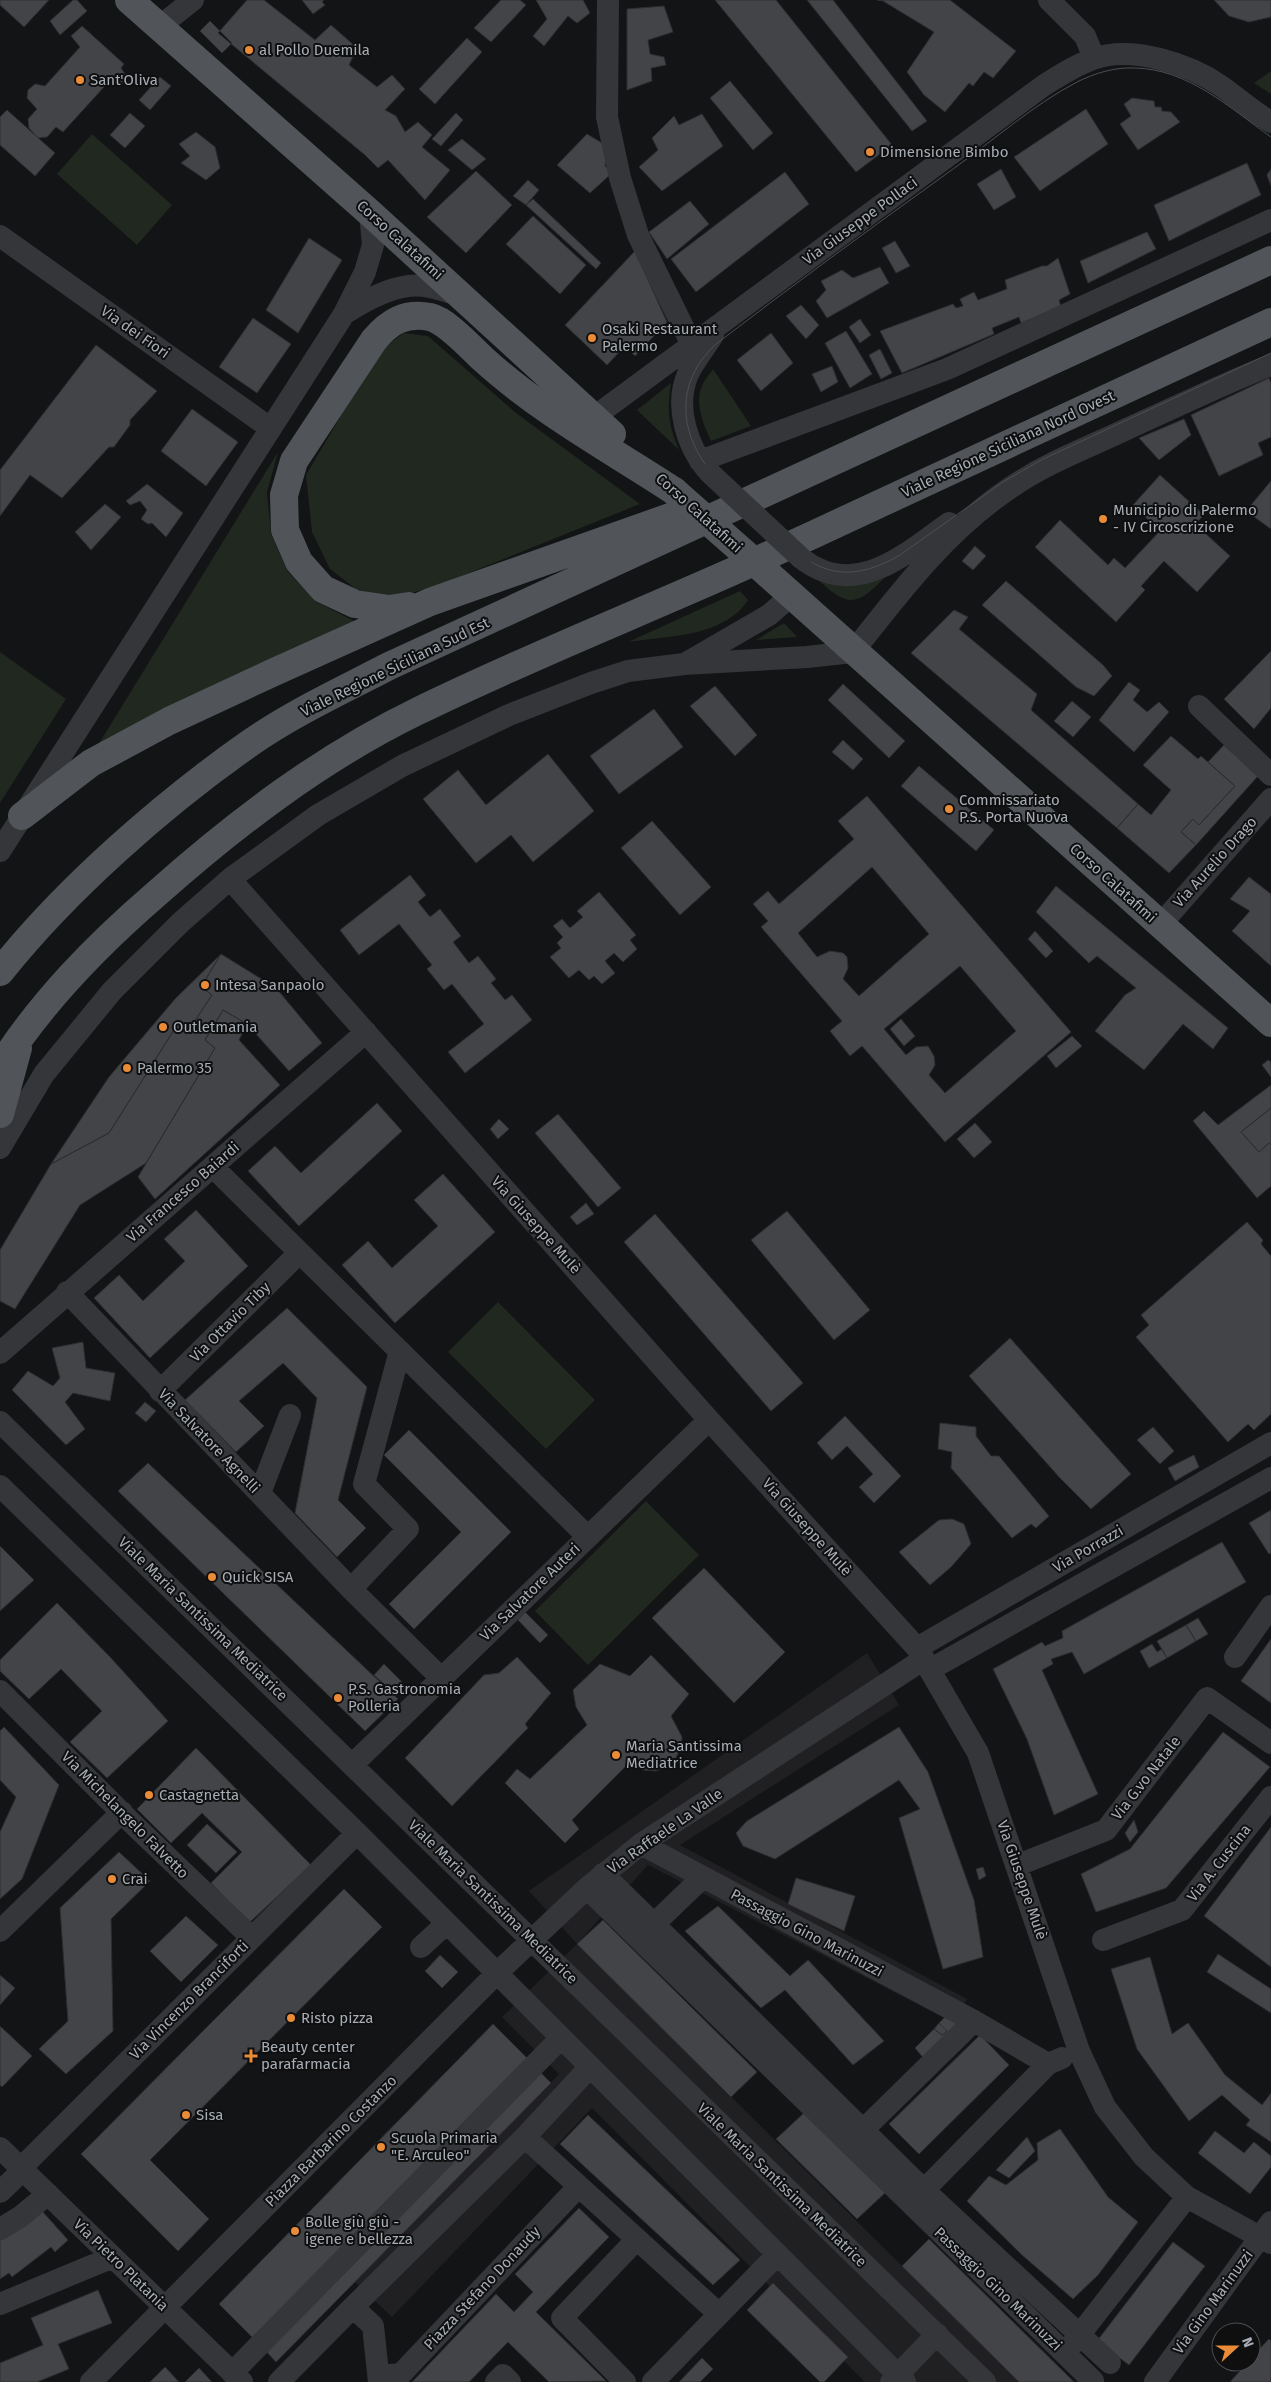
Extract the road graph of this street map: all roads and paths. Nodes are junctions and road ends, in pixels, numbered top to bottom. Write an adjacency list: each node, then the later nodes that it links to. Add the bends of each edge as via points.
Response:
1 (129, 0): 5 (main road, Corso Calatafimi)
2 (193, 0): 5 (street)
3 (608, 0): 16 (street, via 607,117 620,178 638,235)
4 (1049, 0): 6 (street, via 1085,36)
5 (159, 27): 8 (main road, Corso Calatafimi)
6 (1094, 58): 7 (street, Via Giuseppe Pollaci, via 1134,54 1160,59 1219,85); 15 (street, Via Giuseppe Pollaci, via 1043,86)
7 (1271, 122)
8 (370, 213): 12 (main road, Corso Calatafimi); 13 (street, via 373,245 365,272)
9 (1271, 220): 21 (street, via 947,369)
10 (0, 236): 19 (street, Via dei Fiori)
11 (1271, 260): 20 (main road)
12 (460, 295): 13 (street, via 421,285 394,290 365,301); 18 (main road, Corso Calatafimi)
13 (344, 314): 19 (street)
14 (1271, 322): 24 (main road, Viale Regione Siciliana Nord Ovest)
15 (719, 326): 16 (street, Via Giuseppe Pollaci); 21 (street, via 688,375 684,389 684,422)
16 (692, 344): 18 (street, Via Giuseppe Pollaci)
17 (1271, 365): 22 (street, via 1061,459)
18 (594, 417): 23 (main road, Corso Calatafimi)
19 (270, 428): 32 (street)
20 (823, 465): 26 (main road); 36 (main road, Viale Regione Siciliana Sud Est, via 389,666 251,742 112,854 55,910)
21 (705, 468): 22 (street, bridge, via 801,558 818,568 843,575 868,573 884,567)
22 (1009, 488): 27 (street, via 933,554)
23 (674, 491): 24 (main road, Corso Calatafimi, bridge); 26 (main road, via 511,384 450,329 431,317 408,316 387,324 294,461 284,495 285,530 299,562 317,582 355,604 389,609)
24 (756, 570): 25 (main road, Corso Calatafimi); 38 (main road, via 416,712 340,754 281,792 202,853 129,918 58,988)
25 (791, 596): 27 (main road, Corso Calatafimi); 28 (street, via 769,615)
26 (430, 602): 32 (main road, via 169,721 91,764)
27 (853, 652): 28 (street, via 807,658); 35 (main road, Corso Calatafimi)
28 (684, 664): 34 (street, via 628,671 591,683 510,715 402,766 318,815)
29 (1199, 706): 30 (street)
30 (1271, 775)
31 (1271, 799): 35 (street, Via Aurelio Drago)
32 (22, 816): 33 (street)
33 (0, 852)
34 (230, 879): 39 (street, Via Giuseppe Mulè); 42 (street, via 180,923 112,991 44,1074)
35 (1160, 924): 37 (main road, Corso Calatafimi)
36 (0, 972)
37 (1271, 1023)
38 (23, 1030): 40 (main road); 41 (main road)
39 (366, 1032): 43 (street, Via Francesco Baiardi); 50 (street, Via Giuseppe Mulè)
40 (0, 1067)
41 (0, 1114)
42 (0, 1148)
43 (213, 1167): 44 (street); 45 (street, Via Francesco Baiardi)
44 (299, 1253): 46 (street); 48 (street, Via Ottavio Tiby)
45 (67, 1292): 47 (street, Via Francesco Baiardi); 48 (street, Via Salvatore Agnelli)
46 (400, 1350): 57 (street); 58 (street, via 364,1484 408,1529)
47 (0, 1353)
48 (160, 1391): 56 (street, Via Salvatore Agnelli)
49 (290, 1415): 56 (street)
50 (709, 1420): 57 (street, Via Salvatore Auteri); 61 (street, Via Giuseppe Mulè)
51 (0, 1422): 65 (street, Viale Maria Santissima Mediatrice)
52 (1265, 1446): 53 (street, Via Porrazzi); 61 (street, Via Porrazzi)
53 (1271, 1471)
54 (1271, 1478): 61 (street, Via Porrazzi)
55 (0, 1486): 68 (street)
56 (260, 1493): 58 (street, Via Salvatore Agnelli)
57 (588, 1536): 62 (street, Via Salvatore Auteri)
58 (351, 1588): 62 (street, Via Salvatore Agnelli)
59 (1271, 1606): 60 (street)
60 (1235, 1657)
61 (924, 1659): 69 (street, Via Raffaele La Valle); 70 (street, Via Giuseppe Mulè, via 978,1752)
62 (441, 1678): 65 (street, Via Salvatore Auteri)
63 (0, 1691): 67 (street, Via Michelangelo Falvetto)
64 (1271, 1743): 70 (street, Via G.vo Natale, via 1207,1698 1106,1830)
65 (352, 1765): 77 (street, Viale Maria Santissima Mediatrice)
66 (1271, 1797): 78 (street, Via A. Cuscina, via 1182,1910)
67 (122, 1812): 75 (street); 76 (street, Via Michelangelo Falvetto)
68 (357, 1833): 73 (street); 76 (street, Via Vincenzo Branciforti)
69 (641, 1844): 71 (street, Passaggio Gino Marinuzzi); 72 (street, Via Raffaele La Valle)
70 (1018, 1865): 83 (street, Via Giuseppe Mulè)
71 (703, 1877): 74 (street); 81 (street, Passaggio Gino Marinuzzi)
72 (595, 1881): 74 (street, Passaggio Gino Marinuzzi); 77 (street, Via Raffaele La Valle); 86 (street, Passaggio Gino Marinuzzi)
73 (446, 1924): 79 (street); 80 (street)
74 (654, 1924): 86 (street, Passaggio Gino Marinuzzi)
75 (0, 1931)
76 (252, 1938): 90 (street, Via Vincenzo Branciforti)
77 (533, 1940): 80 (street, Via Raffaele La Valle); 106 (street, Viale Maria Santissima Mediatrice)
78 (1103, 1940)
79 (421, 1947)
80 (496, 1974): 82 (street); 103 (street, Piazza Barbarino Costanzo)
81 (974, 2021): 84 (street, Passaggio Gino Marinuzzi); 87 (street)
82 (560, 2038): 85 (street); 110 (street)
83 (1078, 2051): 84 (street); 95 (street, Via Giuseppe Mulè, via 1105,2107 1144,2157)
84 (1048, 2064): 91 (street)
85 (590, 2067): 88 (street); 100 (street)
86 (789, 2071): 87 (street, Passaggio Gino Marinuzzi); 91 (street, Passaggio Gino Marinuzzi)
87 (863, 2130): 91 (street, Passaggio Gino Marinuzzi)
88 (524, 2136): 92 (street); 104 (street)
89 (0, 2148): 90 (street, Via Pietro Platania)
90 (22, 2169): 93 (street, Via Vincenzo Branciforti); 94 (street, Via Pietro Platania)
91 (910, 2185): 96 (street, Passaggio Gino Marinuzzi)
92 (579, 2186): 99 (street); 111 (street, Piazza Stefano Donaudy, via 402,2374)
93 (0, 2192)
94 (48, 2194): 97 (street, via 20,2218); 101 (street, Via Pietro Platania)
95 (1187, 2197): 98 (street, Via Giuseppe Mulè); 107 (street, Passaggio Gino Marinuzzi)
96 (938, 2216): 107 (street, Passaggio Gino Marinuzzi); 108 (street, Passaggio Gino Marinuzzi)
97 (0, 2229)
98 (1267, 2234): 121 (street, Via Gino Marinuzzi)
99 (637, 2239): 105 (street); 118 (street, via 562,2318)
100 (777, 2255): 105 (street); 112 (street)
101 (113, 2258): 102 (street); 103 (street, Via Pietro Platania)
102 (0, 2304)
103 (165, 2307): 110 (street, Via Pietro Platania); 114 (street, Piazza Barbarino Costanzo)
104 (353, 2307): 111 (street, Piazza Stefano Donaudy, via 372,2326); 115 (street)
105 (719, 2314): 119 (street)
106 (937, 2334): 112 (street); 120 (street, Viale Maria Santissima Mediatrice)
107 (1080, 2335): 108 (street, Passaggio Gino Marinuzzi); 109 (street, Passaggio Gino Marinuzzi)
108 (1065, 2354): 113 (street, Passaggio Gino Marinuzzi)
109 (1110, 2363)
110 (237, 2377)
111 (379, 2379)
112 (898, 2380)
113 (1093, 2381)
114 (92, 2382)
115 (278, 2382)
116 (496, 2382): 117 (street, via 503,2376)
117 (510, 2382)
118 (626, 2382)
119 (653, 2382)
120 (985, 2382)
121 (1156, 2382)

